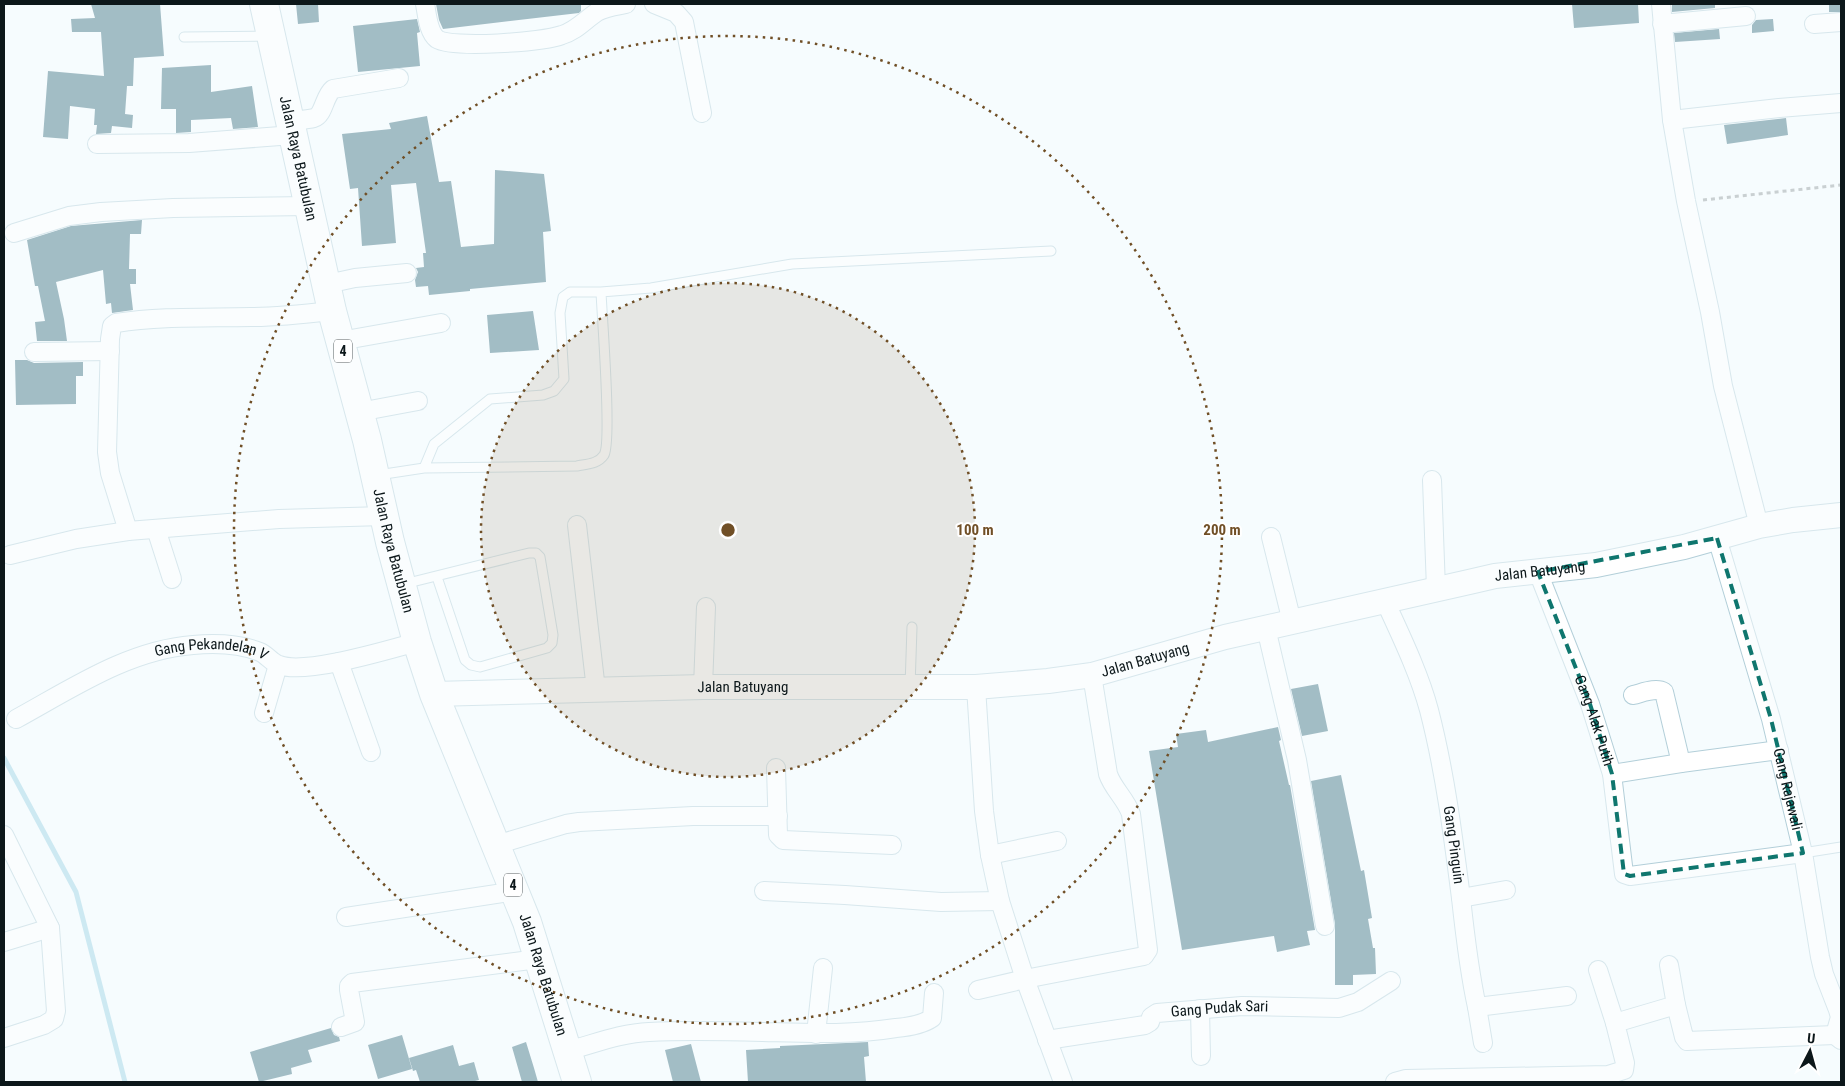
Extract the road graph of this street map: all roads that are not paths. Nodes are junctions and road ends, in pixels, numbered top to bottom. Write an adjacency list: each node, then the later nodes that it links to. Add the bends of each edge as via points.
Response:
1 (264, 4): 10 (highway, Jalan Raya Batubulan / 4)
2 (425, 4): 3 (street, via 430,30 439,41 485,44 561,36 607,7)
3 (626, 4)
4 (654, 4): 14 (street, via 676,13 684,22)
5 (1661, 4): 8 (street)
6 (1746, 16): 8 (street)
7 (1841, 22): 9 (street)
8 (1662, 24): 15 (street)
9 (1814, 24)
10 (272, 36): 11 (lane); 16 (highway, Jalan Raya Batubulan / 4)
11 (184, 37)
12 (399, 78): 16 (street, via 333,89 316,118)
13 (1841, 103): 15 (street)
14 (702, 113)
15 (1672, 120): 37 (street, via 1723,386)
16 (291, 128): 17 (street, via 189,143); 18 (highway, Jalan Raya Batubulan / 4)
17 (97, 144)
18 (309, 206): 19 (street, via 102,212 68,216); 22 (highway, Jalan Raya Batubulan / 4)
19 (14, 233)
20 (1051, 250): 23 (lane, via 792,264 652,288)
21 (407, 273): 22 (street)
22 (327, 284): 24 (highway, Jalan Raya Batubulan / 4)
23 (601, 292): 31 (lane, via 570,292 563,297 560,313 564,379 554,391 544,395 490,399 434,444); 31 (lane, via 607,413 605,453 597,462 577,466)
24 (332, 311): 26 (highway, Jalan Raya Batubulan / 4); 28 (street, via 298,315 159,318 116,323 111,329)
25 (441, 322): 26 (street)
26 (340, 341): 30 (highway, Jalan Raya Batubulan / 4)
27 (34, 352): 28 (street)
28 (110, 352): 39 (street, via 107,452)
29 (418, 401): 30 (street)
30 (359, 412): 32 (highway, Jalan Raya Batubulan / 4)
31 (424, 468): 32 (lane)
32 (375, 475): 34 (highway, Jalan Raya Batubulan / 4)
33 (1432, 480): 47 (street)
34 (384, 516): 38 (street, via 279,519); 46 (highway, Jalan Raya Batubulan / 4)
35 (1840, 518): 37 (street, Jalan Batuyang, via 1793,520)
36 (576, 525): 60 (street)
37 (1759, 526): 41 (street, Jalan Batuyang)
38 (156, 529): 39 (street); 45 (street)
39 (128, 531): 42 (street)
40 (1271, 537): 50 (street)
41 (1717, 538): 43 (street, Jalan Batuyang, via 1628,559); 65 (street, Gang Rajawali)
42 (10, 556)
43 (1538, 572): 47 (street, Jalan Batuyang, via 1495,576); 69 (street, Gang Alak Putih, via 1590,704)
44 (437, 577): 44 (lane, via 536,553 540,557 552,643 547,648 480,667 471,665 465,660); 46 (lane)
45 (172, 579)
46 (402, 585): 53 (highway, Jalan Raya Batubulan / 4)
47 (1436, 589): 48 (street, Jalan Batuyang)
48 (1385, 601): 50 (street, Jalan Batuyang); 81 (street, Gang Pinguin, via 1428,708 1440,757)
49 (706, 608): 57 (street)
50 (1292, 622): 52 (street, Jalan Batuyang)
51 (912, 627): 59 (lane)
52 (1266, 628): 56 (street, Jalan Batuyang); 84 (street, via 1297,760)
53 (417, 642): 54 (street, Gang Pekandelan V); 61 (highway, Jalan Raya Batubulan / 4)
54 (339, 662): 55 (street, Gang Pekandelan V, via 300,667); 66 (street)
55 (278, 665): 63 (street); 64 (street, Gang Pekandelan V, via 262,653 247,648 222,644 171,647 144,654 90,678)
56 (1092, 675): 58 (street, Jalan Batuyang); 91 (street, via 1108,774 1131,814 1148,950 1144,956)
57 (703, 687): 59 (street, Jalan Batuyang); 60 (street, Jalan Batuyang)
58 (976, 687): 59 (street, Jalan Batuyang); 77 (street)
59 (910, 688)
60 (596, 690): 61 (street, Jalan Batuyang)
61 (434, 694): 74 (highway, Jalan Raya Batubulan / 4)
62 (1633, 695): 67 (street, via 1656,690 1664,692)
63 (264, 713)
64 (16, 719)
65 (1779, 750): 67 (street); 76 (street, Gang Rajawali)
66 (372, 752)
67 (1681, 763): 69 (street)
68 (776, 768): 70 (street)
69 (1612, 774): 76 (street, Gang Alak Putih, via 1623,869 1627,875)
70 (778, 816): 73 (street, via 778,835 783,840); 74 (street, via 694,816 579,822)
71 (4, 836): 85 (street)
72 (1057, 841): 77 (street)
73 (892, 844)
74 (496, 845): 79 (highway, Jalan Raya Batubulan / 4)
75 (1841, 847): 76 (lane)
76 (1804, 853): 103 (street, Gang Rajawali, via 1820,957 1840,1017)
77 (990, 855): 82 (street)
78 (1506, 890): 81 (street)
79 (515, 891): 83 (street); 87 (highway, Jalan Raya Batubulan / 4)
80 (764, 891): 82 (street, via 941,902)
81 (1461, 898): 97 (street, Gang Pinguin)
82 (1000, 901): 91 (street)
83 (346, 917)
84 (1325, 926)
85 (50, 928): 86 (street); 102 (street, via 54,1019)
86 (4, 942)
87 (538, 959): 100 (street, via 352,984 349,990 355,1022); 106 (highway, Jalan Raya Batubulan / 4)
88 (1669, 965): 96 (street)
89 (823, 968): 101 (street)
90 (1598, 970): 99 (street)
91 (1025, 979): 93 (street); 104 (street)
92 (1391, 981): 98 (street, Gang Pudak Sari, via 1358,1002 1339,1008 1242,1006)
93 (978, 990)
94 (934, 993): 101 (street, via 932,1018 926,1023 866,1033)
95 (1567, 996): 97 (street)
96 (1676, 1005): 99 (street); 103 (street, via 1687,1041)
97 (1476, 1008): 105 (street, Gang Pinguin)
98 (1200, 1009): 104 (street, Gang Pudak Sari, via 1157,1013 1145,1025); 107 (street)
99 (1615, 1023): 110 (street, via 1625,1067 1616,1073 1406,1079)
100 (342, 1027)
101 (816, 1034): 106 (street, via 648,1032)
102 (4, 1038)
103 (1838, 1038)
104 (1047, 1040): 109 (street)
105 (1483, 1043)
106 (567, 1051): 108 (highway, Jalan Raya Batubulan / 4)
107 (1201, 1056)
108 (577, 1082)
109 (1063, 1082)
110 (1395, 1082)

